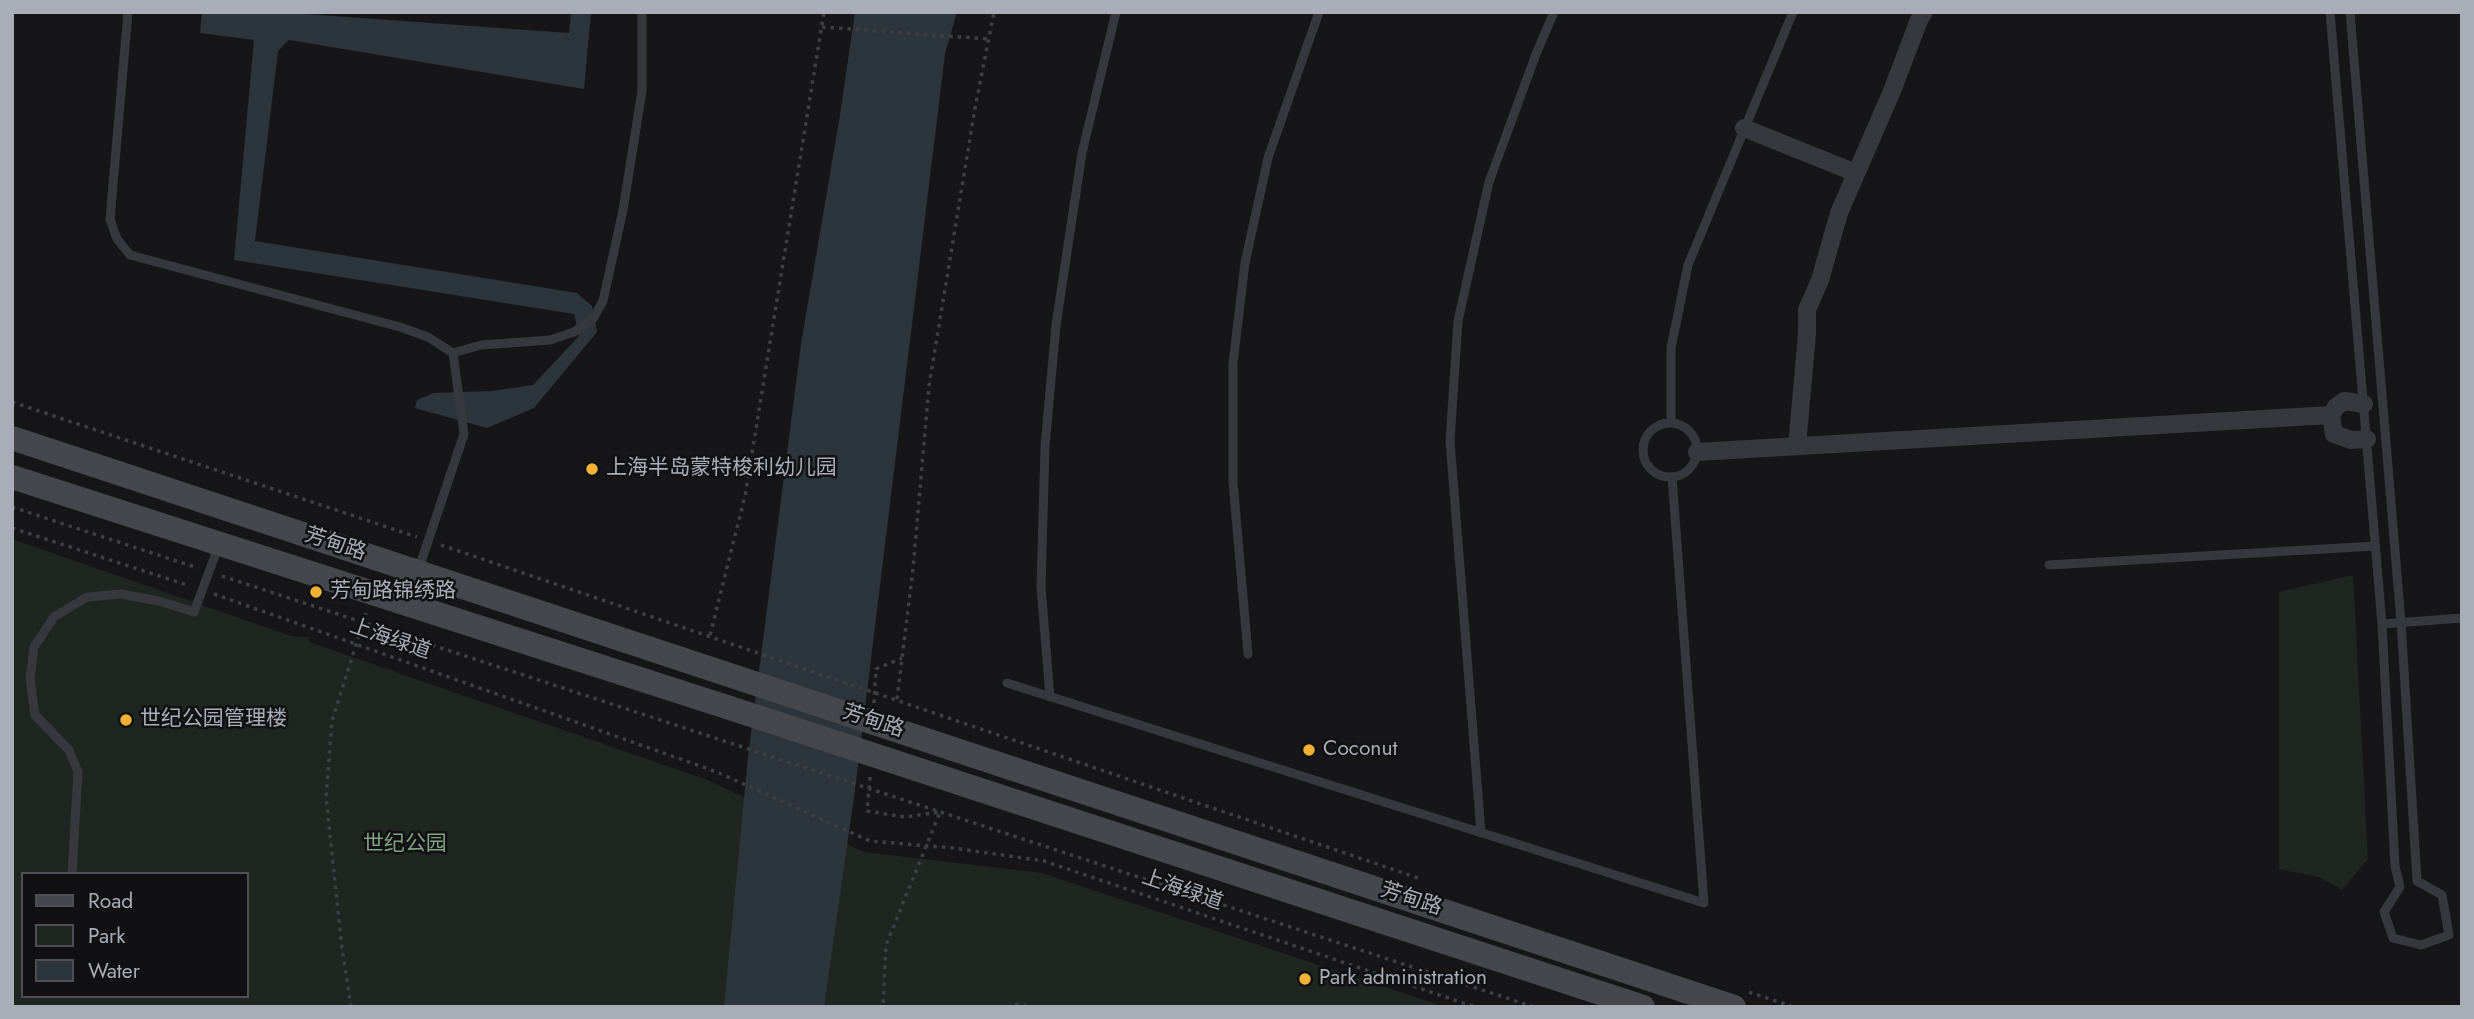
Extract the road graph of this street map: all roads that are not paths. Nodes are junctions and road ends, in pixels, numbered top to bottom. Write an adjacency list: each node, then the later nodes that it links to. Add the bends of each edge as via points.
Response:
1 (128, 12): 12 (lane, via 110,219 117,239 130,255 400,327)
2 (642, 12): 12 (lane, via 642,92 603,301 593,319 574,332 550,340 481,345)
3 (1116, 12): 31 (lane, via 1082,153 1056,325 1045,446 1041,587)
4 (1319, 12): 29 (lane, via 1268,158 1245,263 1233,363 1233,482)
5 (1555, 12): 32 (lane, via 1489,182 1458,321 1450,441)
6 (1793, 12): 10 (lane)
7 (1924, 12): 11 (street)
8 (2330, 12): 13 (lane)
9 (2350, 12): 27 (lane)
10 (1744, 128): 11 (street); 15 (lane, via 1688,265 1671,348)
11 (1856, 173): 18 (street, via 1807,310)
12 (453, 353): 25 (lane, via 464,434)
13 (2364, 404): 14 (street, via 2344,401); 17 (lane)
14 (2331, 415): 17 (street, via 2334,434); 18 (street)
15 (1671, 424): 19 (lane, via 1690,432); 21 (lane, via 1652,430 1643,449 1650,469)
16 (12, 438): 25 (main road, 芳甸路)
17 (2367, 439): 23 (lane)
18 (1797, 446): 19 (street)
19 (1697, 452): 21 (lane, via 1688,471)
20 (12, 477): 22 (main road, 芳甸路)
21 (1672, 477): 32 (lane, via 1704,903)
22 (219, 543): 33 (lane, via 194,612 121,594 87,597 54,617 34,647 30,678 35,715 69,750 78,772); 35 (main road, 芳甸路)
23 (2375, 546): 24 (lane); 28 (lane)
24 (2049, 565)
25 (418, 572): 34 (main road, 芳甸路)
26 (2462, 618): 27 (lane)
27 (2402, 622): 28 (lane); 28 (lane, via 2417,881 2442,895 2449,935 2421,945 2393,937 2384,912 2400,887 2395,866)
28 (2382, 624)
29 (1248, 654)
30 (1007, 683): 31 (lane)
31 (1051, 697): 32 (lane)
32 (1481, 833)
33 (72, 872)
34 (1737, 998)
35 (1643, 1007)

